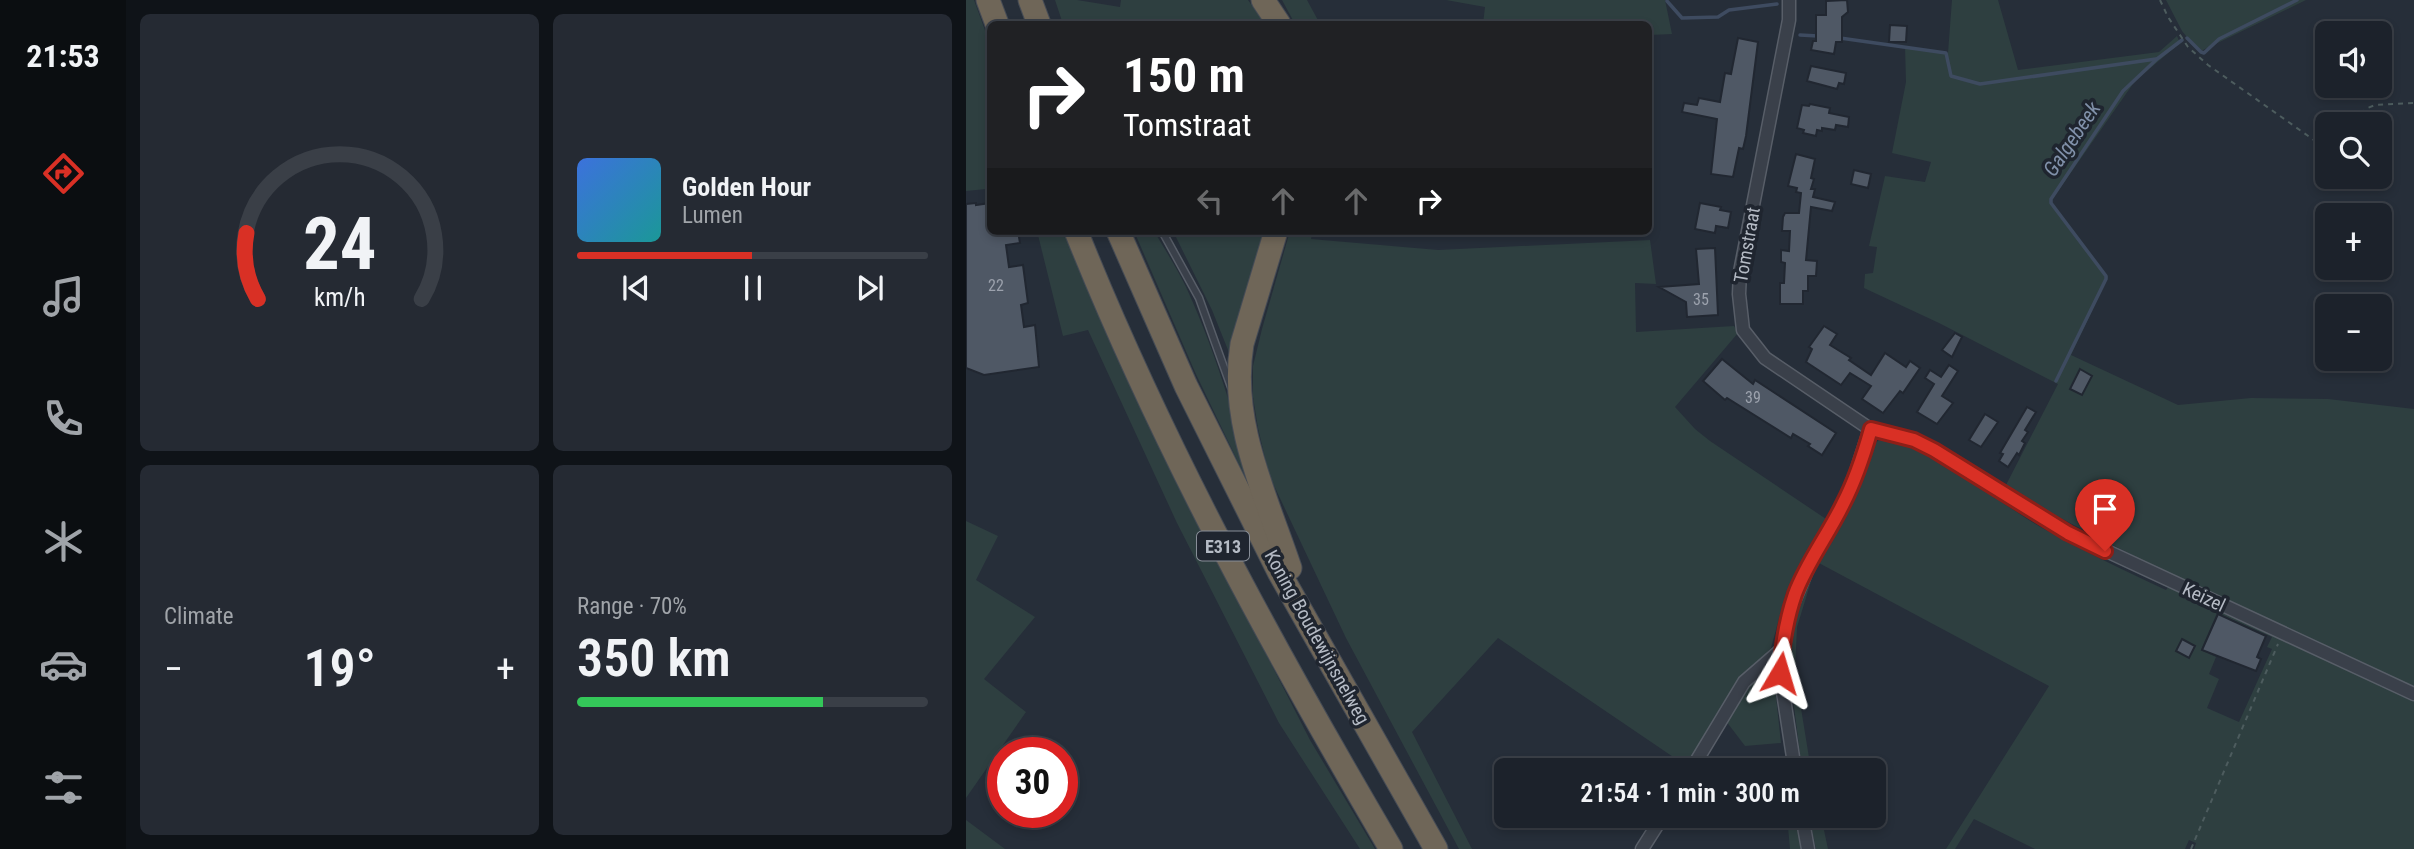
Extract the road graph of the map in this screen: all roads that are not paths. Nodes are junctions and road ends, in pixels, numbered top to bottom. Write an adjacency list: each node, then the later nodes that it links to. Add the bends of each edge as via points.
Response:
1 (988, 0): 5 (highway)
2 (1030, 0): 6 (highway)
3 (1263, 0): 7 (highway)
4 (1789, 0): 13 (street, Tomstraat, via 1789,20 1740,272 1740,315 1744,330 1765,358)
5 (996, 21)
6 (1038, 21)
7 (1277, 21)
8 (1078, 235): 22 (highway, Koning Boudewijnsnelweg / E313, via 1159,420 1250,601)
9 (1120, 235): 15 (highway, Koning Boudewijnsnelweg / E313, via 1186,386)
10 (1164, 235): 12 (lane, via 1199,298)
11 (1275, 235): 12 (highway, via 1242,344)
12 (1243, 421): 15 (highway, via 1257,478)
13 (1871, 429): 14 (street, Tomstraat, via 1914,440); 16 (street, via 1843,504 1796,593)
14 (1999, 490): 17 (street, Keizel, via 2068,533)
15 (1312, 634): 23 (highway, Koning Boudewijnsnelweg / E313)
16 (1782, 649): 18 (street, via 1744,682); 19 (street, via 1780,673)
17 (2414, 694)
18 (1698, 758)
19 (1793, 758)
20 (1655, 828): 24 (street)
21 (1804, 828): 25 (street)
22 (1391, 849)
23 (1436, 849)
24 (1642, 849)
25 (1808, 849)

